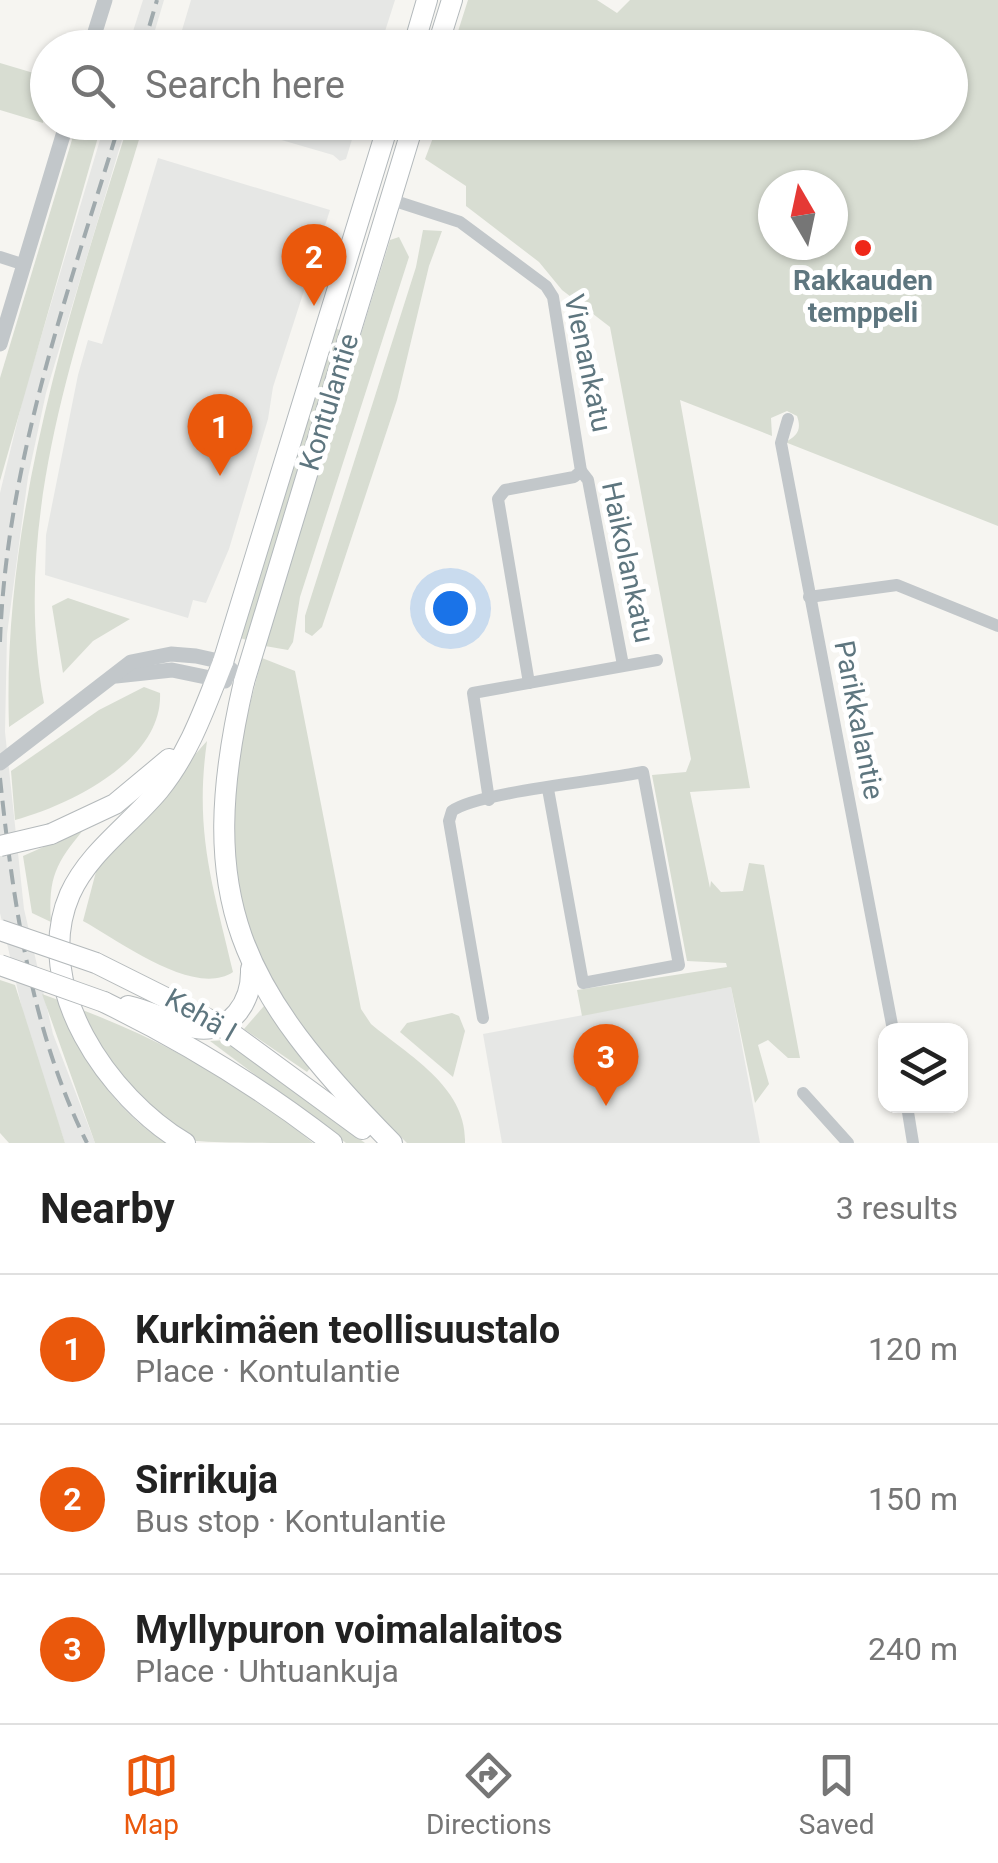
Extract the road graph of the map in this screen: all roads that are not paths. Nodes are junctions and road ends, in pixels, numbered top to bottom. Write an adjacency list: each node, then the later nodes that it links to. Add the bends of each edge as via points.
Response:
1 (105, 0): 4 (street)
2 (427, 0): 5 (main road)
3 (452, 0): 6 (main road)
4 (96, 30)
5 (418, 30)
6 (443, 30)
7 (62, 140): 12 (street)
8 (383, 140): 20 (main road, Kontulantie)
9 (409, 140): 10 (main road, Kontulantie)
10 (392, 200): 15 (street, Vienankatu, via 460,222 546,286 556,310); 21 (main road, Kontulantie)
11 (0, 257): 12 (street)
12 (24, 264): 13 (street)
13 (0, 344)
14 (788, 420): 16 (street, Parikkalantie, via 780,443)
15 (581, 471): 19 (street, Haikolankatu); 22 (street, Vienankatu, via 505,490 498,499)
16 (809, 597): 17 (street, via 898,585); 33 (street, Parikkalantie)
17 (997, 630)
18 (657, 660): 19 (street)
19 (623, 665): 22 (street)
20 (219, 671): 21 (street); 23 (main road, Kontulantie); 24 (street, via 196,656 131,662)
21 (244, 682): 29 (main road, Kontulantie, via 222,825 232,905)
22 (529, 682): 26 (street, via 473,694)
23 (197, 727): 27 (main road, bridge, via 138,789 97,816); 37 (main road, via 158,790 86,867 70,894 61,934 70,1001 98,1059 136,1105)
24 (0, 763)
25 (548, 790): 25 (street, via 583,983 680,965 643,772); 26 (street)
26 (489, 800): 32 (street, via 456,807 450,816)
27 (0, 846)
28 (0, 930): 34 (main road, Kehä I, bridge, via 96,962)
29 (251, 962): 34 (main road, via 250,998); 40 (main road, Kontulantie, via 273,1005 319,1066)
30 (0, 965): 31 (main road, Kehä I, bridge)
31 (104, 1002): 34 (main road, via 196,1028); 38 (main road, Kehä I, via 270,1095)
32 (483, 1018)
33 (891, 1023)
34 (220, 1025): 39 (main road, Kehä I)
35 (803, 1093): 41 (street)
36 (907, 1113): 42 (street)
37 (186, 1143)
38 (332, 1143)
39 (378, 1143)
40 (392, 1143)
41 (848, 1143)
42 (913, 1143)

